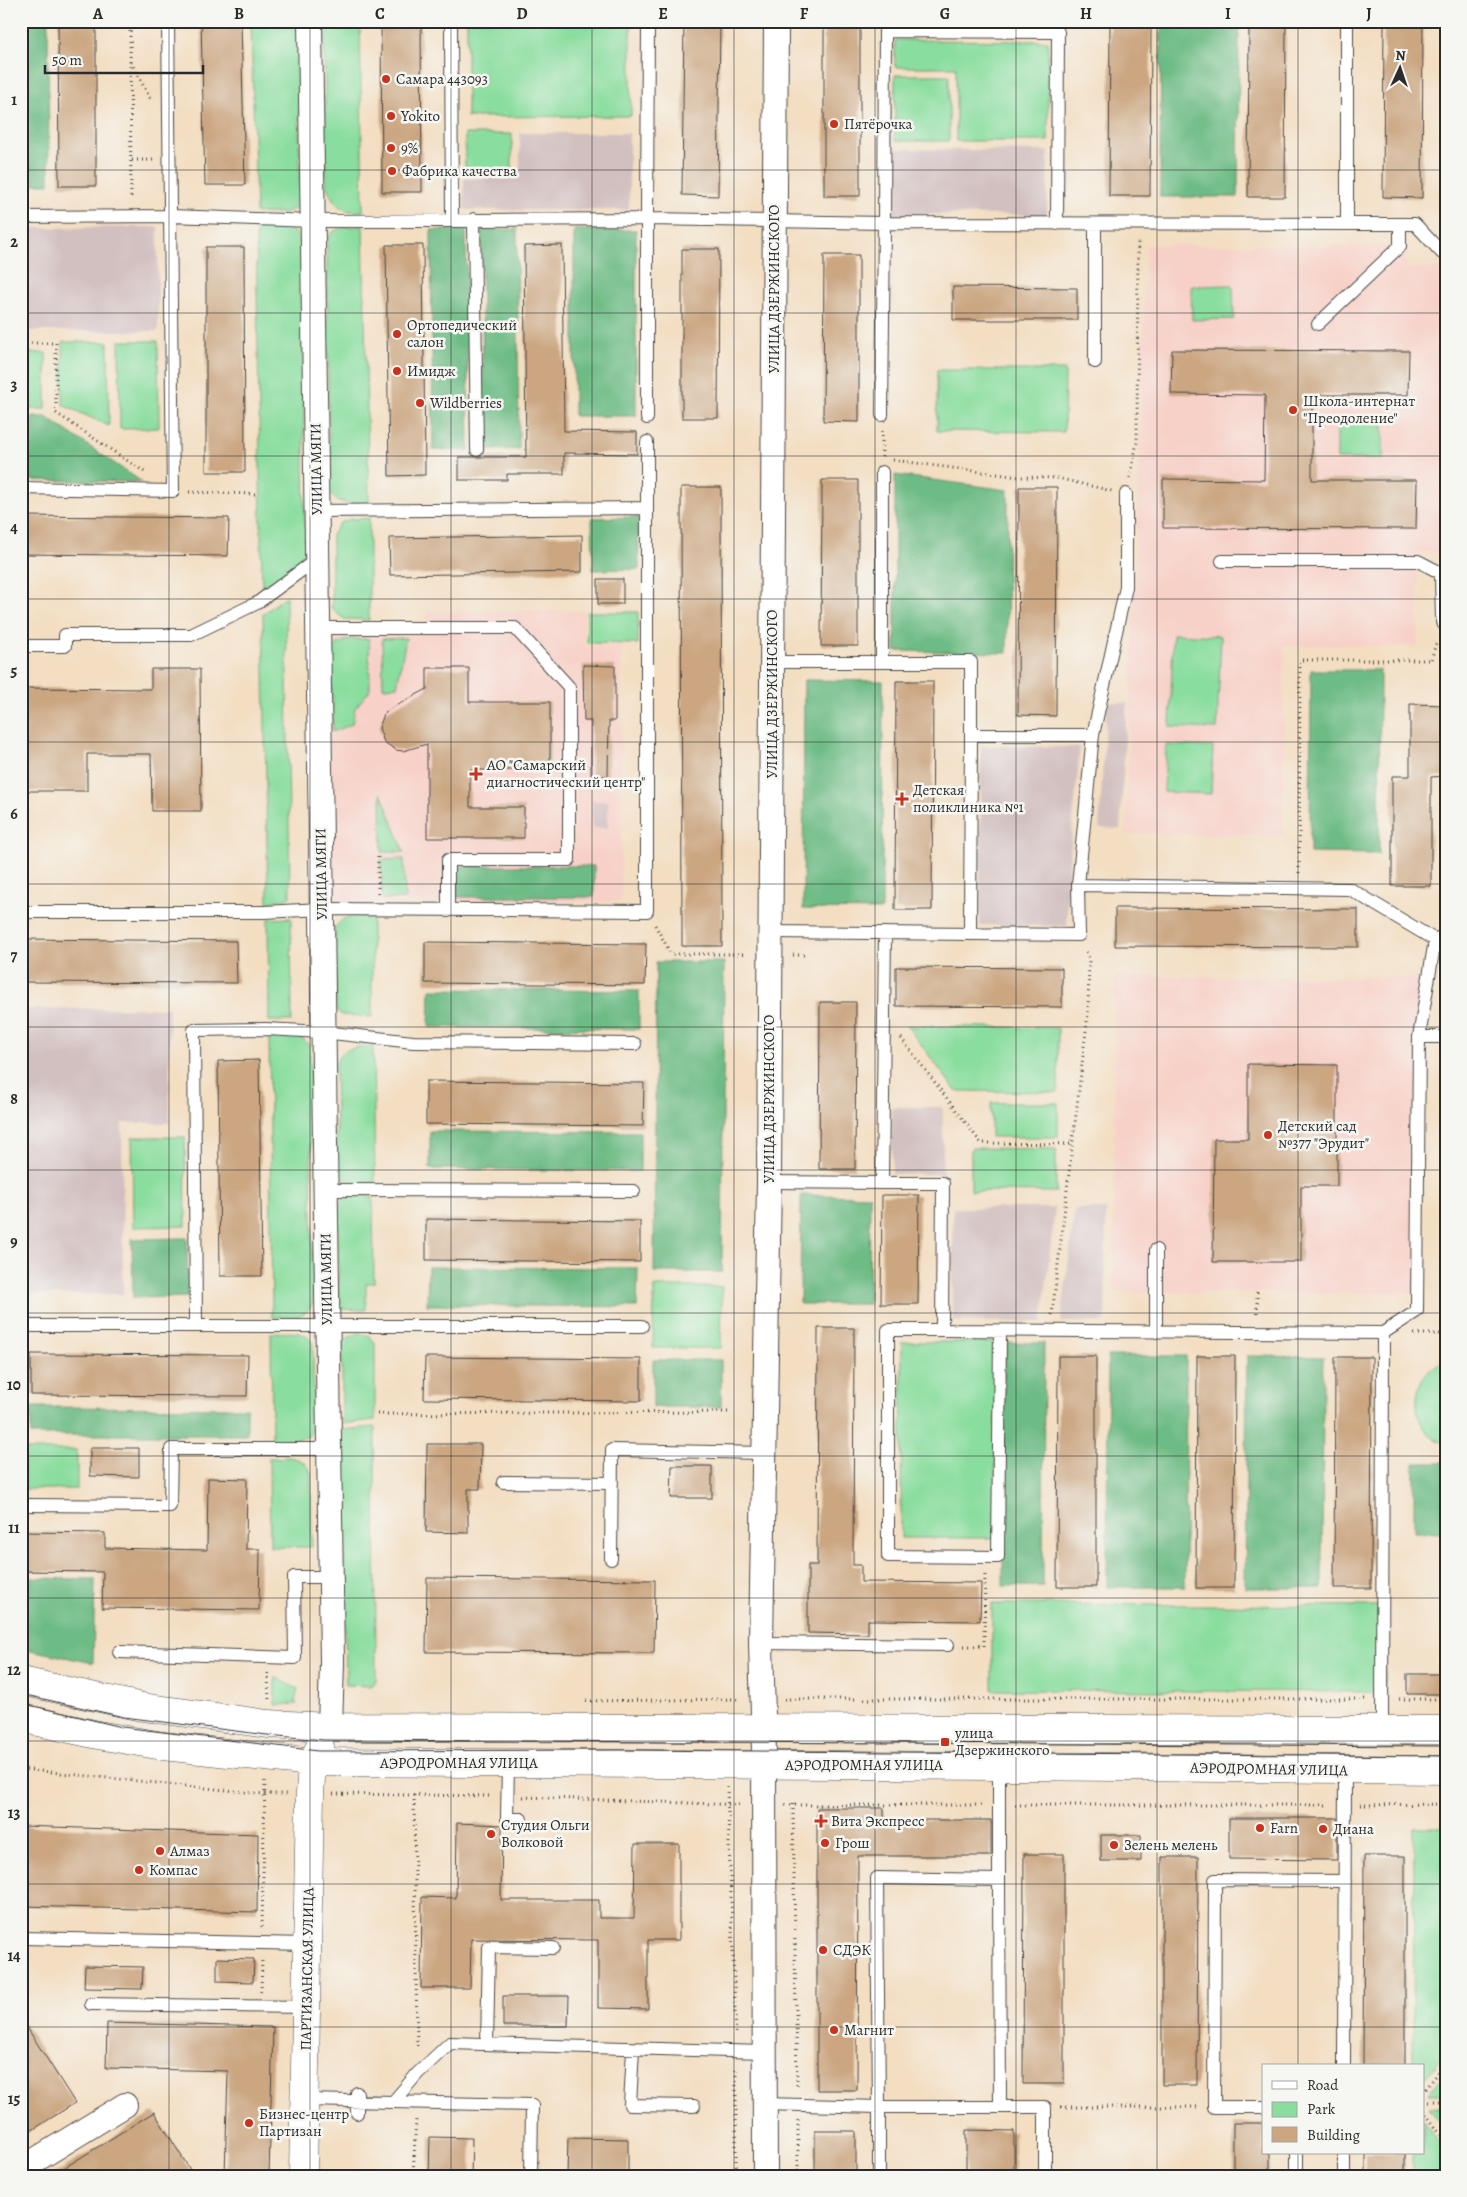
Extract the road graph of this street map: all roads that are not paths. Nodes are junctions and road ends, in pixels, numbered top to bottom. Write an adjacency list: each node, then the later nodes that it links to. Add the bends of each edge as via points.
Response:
1 (168, 21): 7 (lane)
2 (310, 21): 12 (street, УЛИЦА МЯГИ)
3 (452, 21): 9 (lane)
4 (648, 21): 10 (lane)
5 (776, 21): 13 (street, УЛИЦА ДЗЕРЖИНСКОГО)
6 (1347, 21): 17 (lane)
7 (170, 216): 8 (lane); 12 (lane); 27 (lane, via 173,491)
8 (21, 217)
9 (452, 219): 11 (lane); 12 (lane)
10 (647, 219): 11 (lane); 13 (lane); 23 (lane)
11 (474, 220): 25 (lane)
12 (313, 221): 30 (street, УЛИЦА МЯГИ)
13 (775, 222): 14 (lane); 36 (street, УЛИЦА ДЗЕРЖИНСКОГО)
14 (884, 224): 15 (lane); 15 (lane, via 885,31 1058,32); 22 (lane)
15 (1057, 224): 16 (lane)
16 (1095, 224): 17 (lane); 21 (lane)
17 (1347, 224): 18 (lane)
18 (1400, 224): 19 (lane, via 1416,224 1442,253); 20 (lane, via 1400,246)
19 (1446, 253)
20 (1318, 324)
21 (1095, 362)
22 (882, 415)
23 (647, 418)
24 (647, 442): 29 (lane)
25 (477, 450)
26 (882, 472): 37 (lane)
27 (21, 488)
28 (1126, 494): 39 (lane, via 1126,587)
29 (647, 508): 30 (lane); 42 (lane, via 647,911)
30 (316, 511): 31 (street, УЛИЦА МЯГИ)
31 (317, 559): 34 (street, УЛИЦА МЯГИ); 35 (lane, via 257,603 191,634 65,635 65,646)
32 (1222, 561): 33 (lane, via 1418,561 1442,574)
33 (1444, 624)
34 (318, 628): 41 (street, УЛИЦА МЯГИ); 42 (lane, via 515,628 569,687 569,860 448,860)
35 (21, 646)
36 (772, 662): 37 (lane); 44 (street, УЛИЦА ДЗЕРЖИНСКОГО)
37 (882, 662): 38 (lane, via 971,662)
38 (971, 734): 39 (lane); 46 (lane)
39 (1093, 735): 40 (lane)
40 (1078, 885): 46 (lane, via 1079,935); 47 (lane, via 1350,889)
41 (322, 909): 42 (lane); 43 (lane); 48 (street, УЛИЦА МЯГИ)
42 (448, 911)
43 (21, 912)
44 (771, 932): 45 (lane); 52 (street, УЛИЦА ДЗЕРЖИНСКОГО)
45 (885, 933): 46 (lane); 53 (lane)
46 (970, 934)
47 (1440, 937): 49 (lane)
48 (323, 1032): 51 (lane, via 413,1042); 54 (street, УЛИЦА МЯГИ); 59 (lane, via 266,1028 194,1030)
49 (1419, 1037): 50 (lane); 64 (lane, via 1417,1311)
50 (1446, 1037)
51 (635, 1044)
52 (769, 1182): 53 (lane); 66 (street, УЛИЦА ДЗЕРЖИНСКОГО)
53 (882, 1183): 61 (lane, via 943,1183)
54 (325, 1190): 55 (lane); 57 (street, УЛИЦА МЯГИ)
55 (634, 1190)
56 (1156, 1250): 63 (lane)
57 (327, 1325): 59 (lane); 60 (lane); 65 (street, УЛИЦА МЯГИ)
58 (21, 1326): 59 (lane)
59 (196, 1326)
60 (642, 1326)
61 (942, 1330): 62 (lane); 62 (lane, via 888,1330 888,1556 998,1557)
62 (1000, 1331): 63 (lane)
63 (1156, 1332): 64 (lane)
64 (1383, 1333): 79 (lane)
65 (329, 1449): 69 (lane, via 171,1449 170,1506); 71 (street, УЛИЦА МЯГИ)
66 (765, 1453): 68 (lane, via 612,1450); 72 (street, УЛИЦА ДЗЕРЖИНСКОГО)
67 (503, 1482): 68 (lane)
68 (612, 1483): 70 (lane)
69 (21, 1505)
70 (611, 1559)
71 (330, 1577): 74 (lane, via 294,1577 295,1658); 77 (street, УЛИЦА МЯГИ)
72 (761, 1643): 73 (lane); 78 (street, УЛИЦА ДЗЕРЖИНСКОГО)
73 (948, 1645)
74 (119, 1652)
75 (21, 1681): 77 (street, via 142,1707 268,1724)
76 (21, 1718): 81 (street, via 98,1736 163,1746)
77 (330, 1727): 78 (street); 81 (street, ПАРТИЗАНСКАЯ УЛИЦА)
78 (764, 1730): 79 (street); 83 (street, УЛИЦА ДЗЕРЖИНСКОГО)
79 (1382, 1730): 80 (street)
80 (1446, 1730)
81 (312, 1762): 82 (street, АЭРОДРОМНАЯ УЛИЦА); 91 (street, ПАРТИЗАНСКАЯ УЛИЦА)
82 (508, 1763): 83 (street, АЭРОДРОМНАЯ УЛИЦА); 87 (lane, via 508,1818)
83 (764, 1764): 84 (street, АЭРОДРОМНАЯ УЛИЦА); 97 (street, УЛИЦА ДЗЕРЖИНСКОГО)
84 (998, 1766): 85 (street, АЭРОДРОМНАЯ УЛИЦА); 88 (lane)
85 (1345, 1770): 86 (street, АЭРОДРОМНАЯ УЛИЦА); 89 (lane)
86 (1446, 1770)
87 (521, 1819)
88 (1000, 1880): 104 (lane); 105 (lane, via 878,1878)
89 (1345, 1881): 98 (lane); 106 (lane, via 1215,1880 1214,2107)
90 (21, 1938): 91 (lane)
91 (307, 1944): 94 (street, ПАРТИЗАНСКАЯ УЛИЦА)
92 (554, 1948): 95 (lane, via 488,1947)
93 (91, 2004): 94 (lane)
94 (306, 2007): 99 (street, ПАРТИЗАНСКАЯ УЛИЦА)
95 (487, 2044): 96 (lane); 100 (lane, via 450,2043)
96 (633, 2049): 97 (lane); 103 (lane, via 630,2105)
97 (764, 2052): 101 (street, УЛИЦА ДЗЕРЖИНСКОГО)
98 (1344, 2064)
99 (305, 2100): 100 (lane); 110 (street, ПАРТИЗАНСКАЯ УЛИЦА)
100 (393, 2102): 111 (lane, via 532,2105)
101 (764, 2104): 105 (lane); 112 (street, УЛИЦА ДЗЕРЖИНСКОГО)
102 (125, 2105): 109 (street)
103 (694, 2106)
104 (1000, 2106): 105 (lane); 114 (lane, via 1045,2107)
105 (878, 2107): 113 (lane)
106 (1262, 2107)
107 (1297, 2154): 115 (lane)
108 (1344, 2154): 116 (lane)
109 (21, 2169)
110 (303, 2176)
111 (531, 2176)
112 (764, 2176)
113 (879, 2176)
114 (1045, 2176)
115 (1297, 2176)
116 (1344, 2176)

